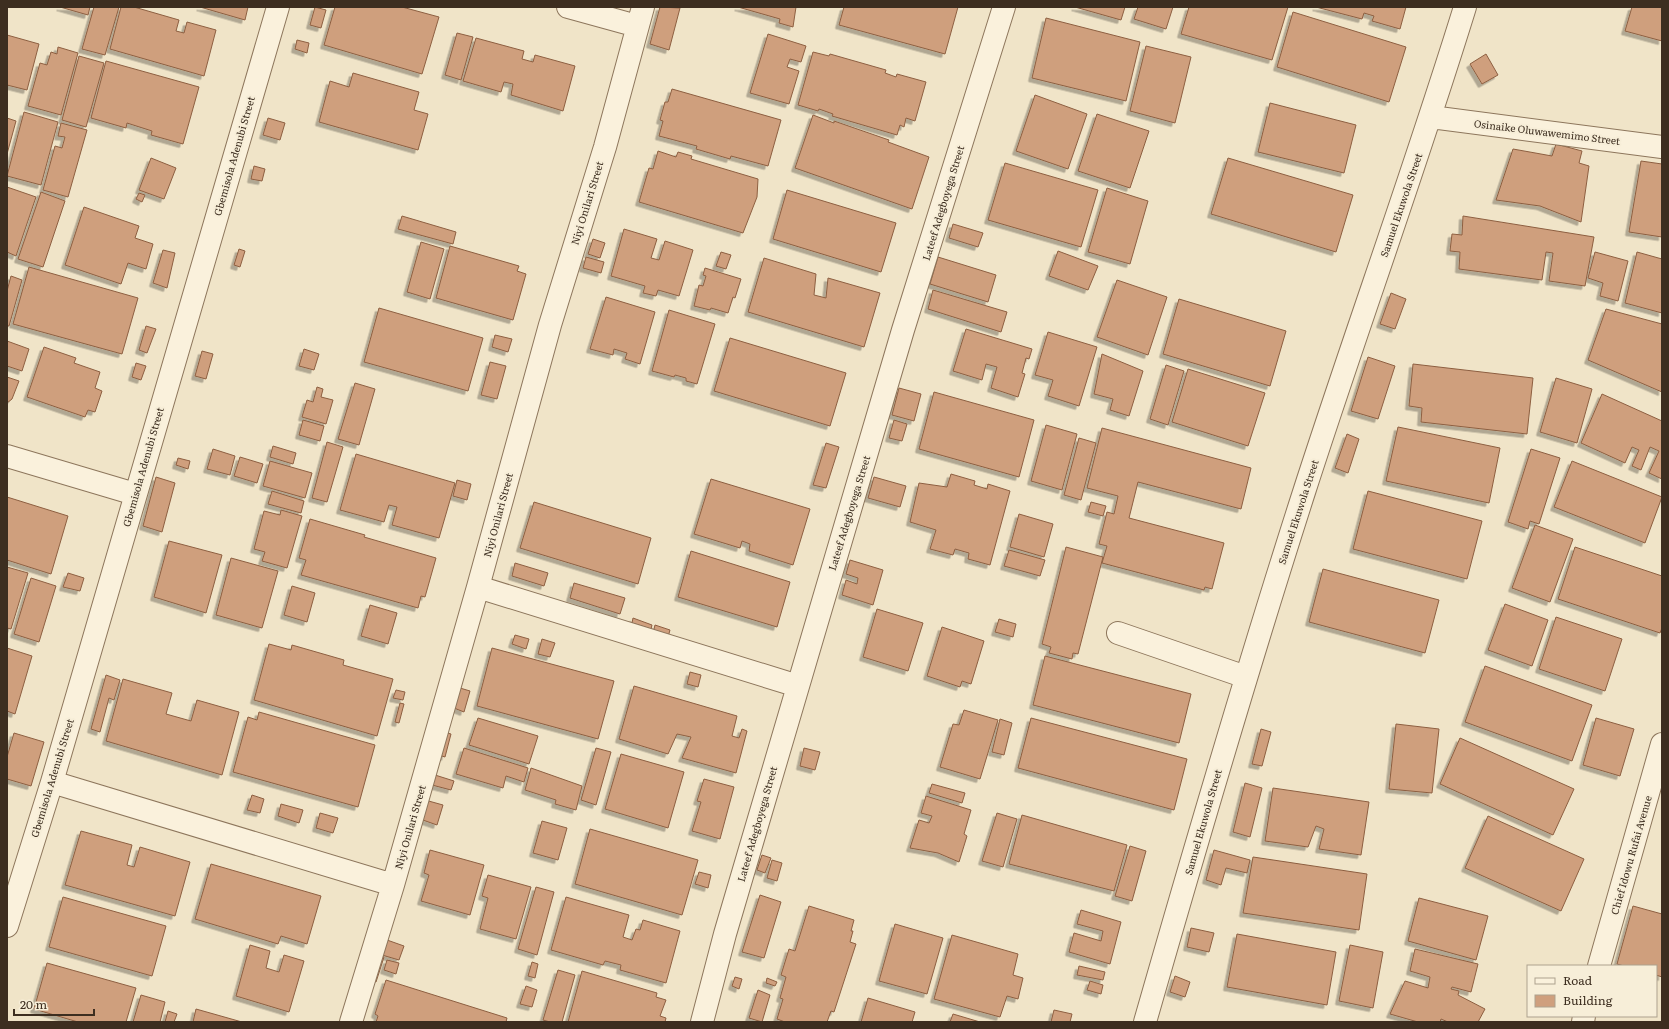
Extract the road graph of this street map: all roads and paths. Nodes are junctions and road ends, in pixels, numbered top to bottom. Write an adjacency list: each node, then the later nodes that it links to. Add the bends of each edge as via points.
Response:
1 (278, 7): 9 (street, Gbemisola Adenubi Street)
2 (568, 7): 5 (street)
3 (1004, 7): 13 (street, Lateef Adegboyega Street, via 903,330)
4 (1465, 7): 6 (street, Samuel Ekuwola Street)
5 (640, 16): 10 (street, Niyi Onilari Street, via 605,147 550,325)
6 (1431, 117): 7 (street, Osinaike Oluwawemimo Street); 12 (street, Samuel Ekuwola Street, via 1305,488)
7 (1662, 147)
8 (7, 456): 9 (street)
9 (135, 494): 15 (street, Gbemisola Adenubi Street)
10 (478, 587): 13 (street); 16 (street, Niyi Onilari Street)
11 (1118, 633): 12 (street)
12 (1246, 678): 21 (street, Samuel Ekuwola Street, via 1200,827)
13 (798, 686): 20 (street, Lateef Adegboyega Street, via 725,934)
14 (1662, 744): 18 (street, Chief Idowu Rufai Avenue)
15 (52, 782): 16 (street); 17 (street, Gbemisola Adenubi Street)
16 (394, 885): 19 (street, Niyi Onilari Street)
17 (7, 926)
18 (1599, 965)
19 (351, 1022)
20 (702, 1022)
21 (1145, 1022)

